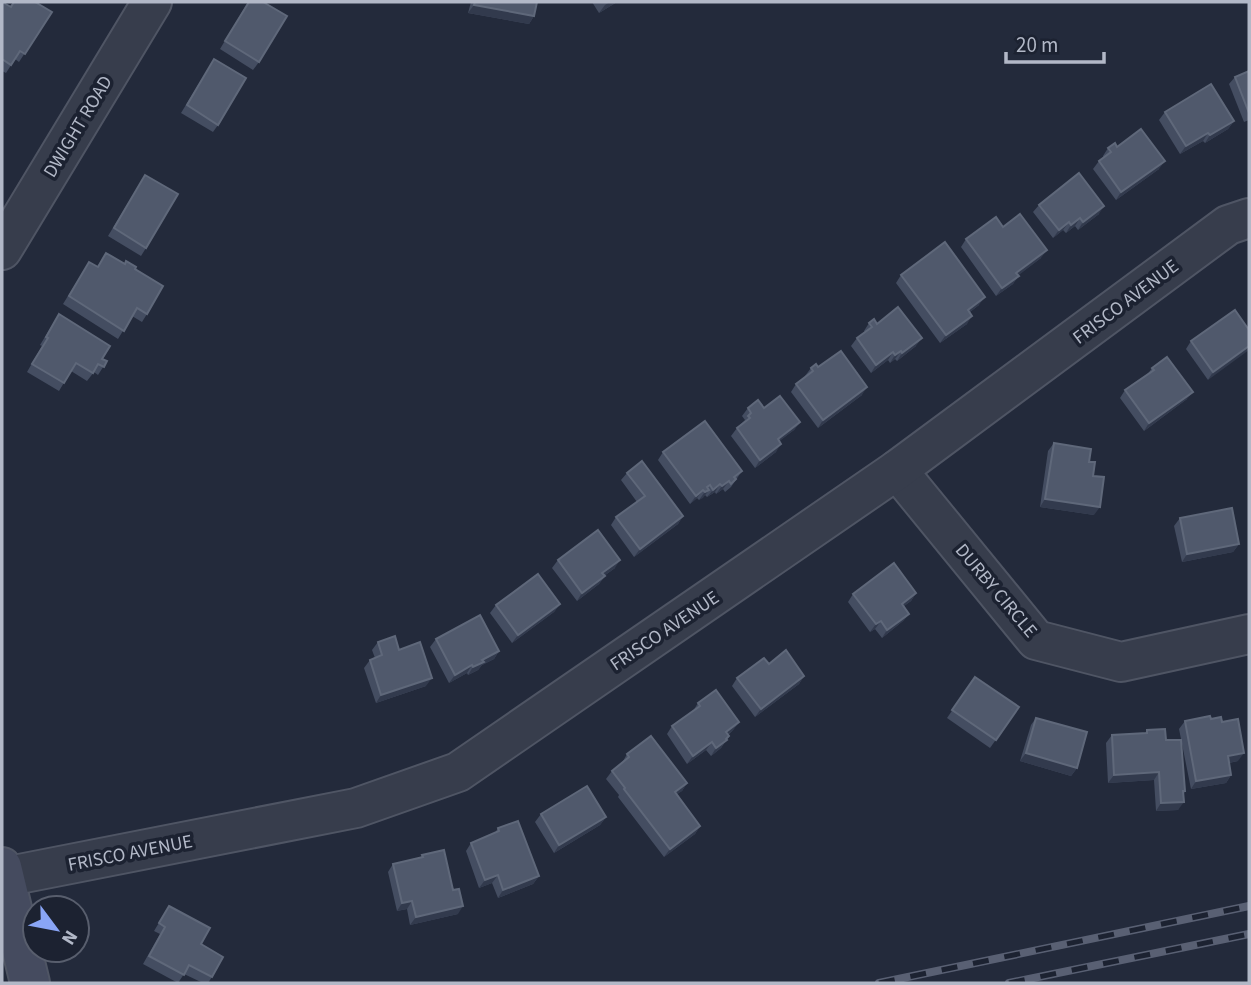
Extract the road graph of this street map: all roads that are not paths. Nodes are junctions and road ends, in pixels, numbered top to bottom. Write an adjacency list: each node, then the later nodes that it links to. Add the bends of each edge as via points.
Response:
1 (152, 2): 3 (street, DWIGHT ROAD)
2 (1249, 218): 4 (street, FRISCO AVENUE, via 1228,225)
3 (2, 250)
4 (897, 470): 5 (street, DURBY CIRCLE, via 1036,640 1121,662); 6 (street, FRISCO AVENUE, via 458,772 356,808)
5 (1249, 634)
6 (3, 872): 7 (main road)
7 (30, 983)

